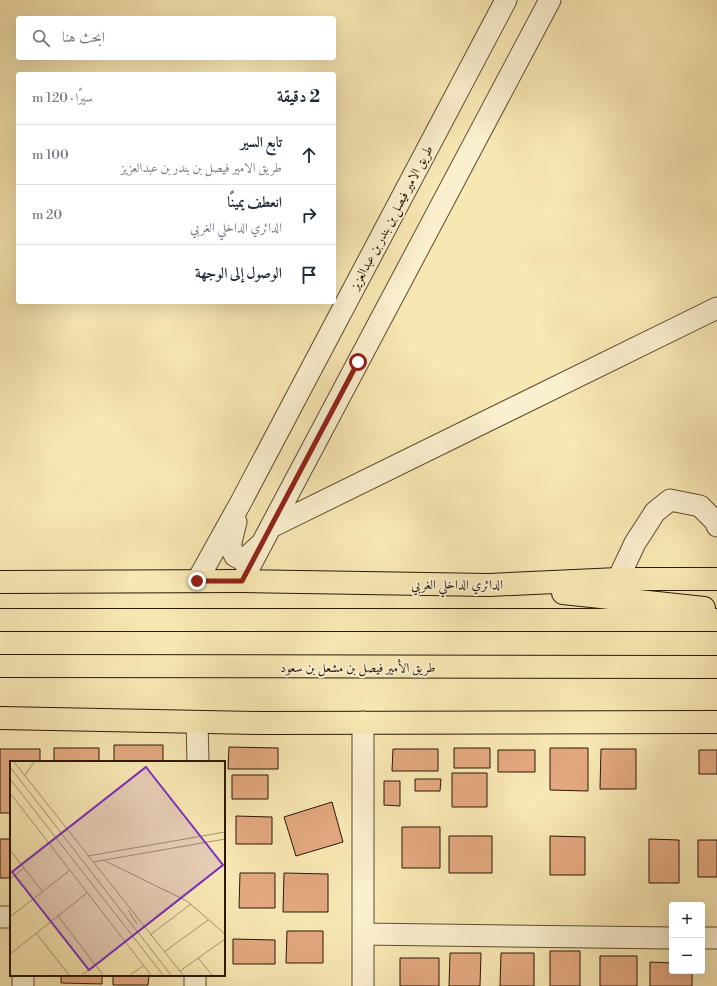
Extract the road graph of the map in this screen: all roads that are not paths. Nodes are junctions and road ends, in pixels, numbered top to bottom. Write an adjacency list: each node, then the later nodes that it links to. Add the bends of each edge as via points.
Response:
1 (506, 0): 4 (street, طريق الامير فيصل بن بندر بن عبدالعزيز)
2 (550, 0): 6 (street)
3 (717, 308): 6 (street)
4 (241, 502): 6 (street, via 230,546 235,556 241,559 248,556); 9 (street, طريق الامير فيصل بن بندر بن عبدالعزيز)
5 (717, 526): 7 (street, via 700,506 670,500 655,512 635,543)
6 (266, 535): 10 (street)
7 (618, 579): 8 (main road, الدائري الداخلي الغربي); 12 (main road, الدائري الداخلي الغربي)
8 (717, 579)
9 (197, 581): 10 (main road, الدائري الداخلي الغربي); 11 (main road, الدائري الداخلي الغربي)
10 (242, 581): 12 (main road, الدائري الداخلي الغربي)
11 (0, 582)
12 (489, 585): 13 (main road)
13 (717, 609)
14 (0, 620): 15 (main road)
15 (717, 620)
16 (0, 666): 17 (main road, طريق الأمير فيصل بن مشعل بن سعود)
17 (717, 667)
18 (0, 718): 19 (main road)
19 (197, 722): 20 (main road); 22 (street)
20 (363, 722): 21 (main road); 23 (street)
21 (717, 722)
22 (198, 761)
23 (363, 934): 24 (street); 27 (street)
24 (669, 938)
25 (705, 938): 26 (street)
26 (717, 938)
27 (363, 986)

